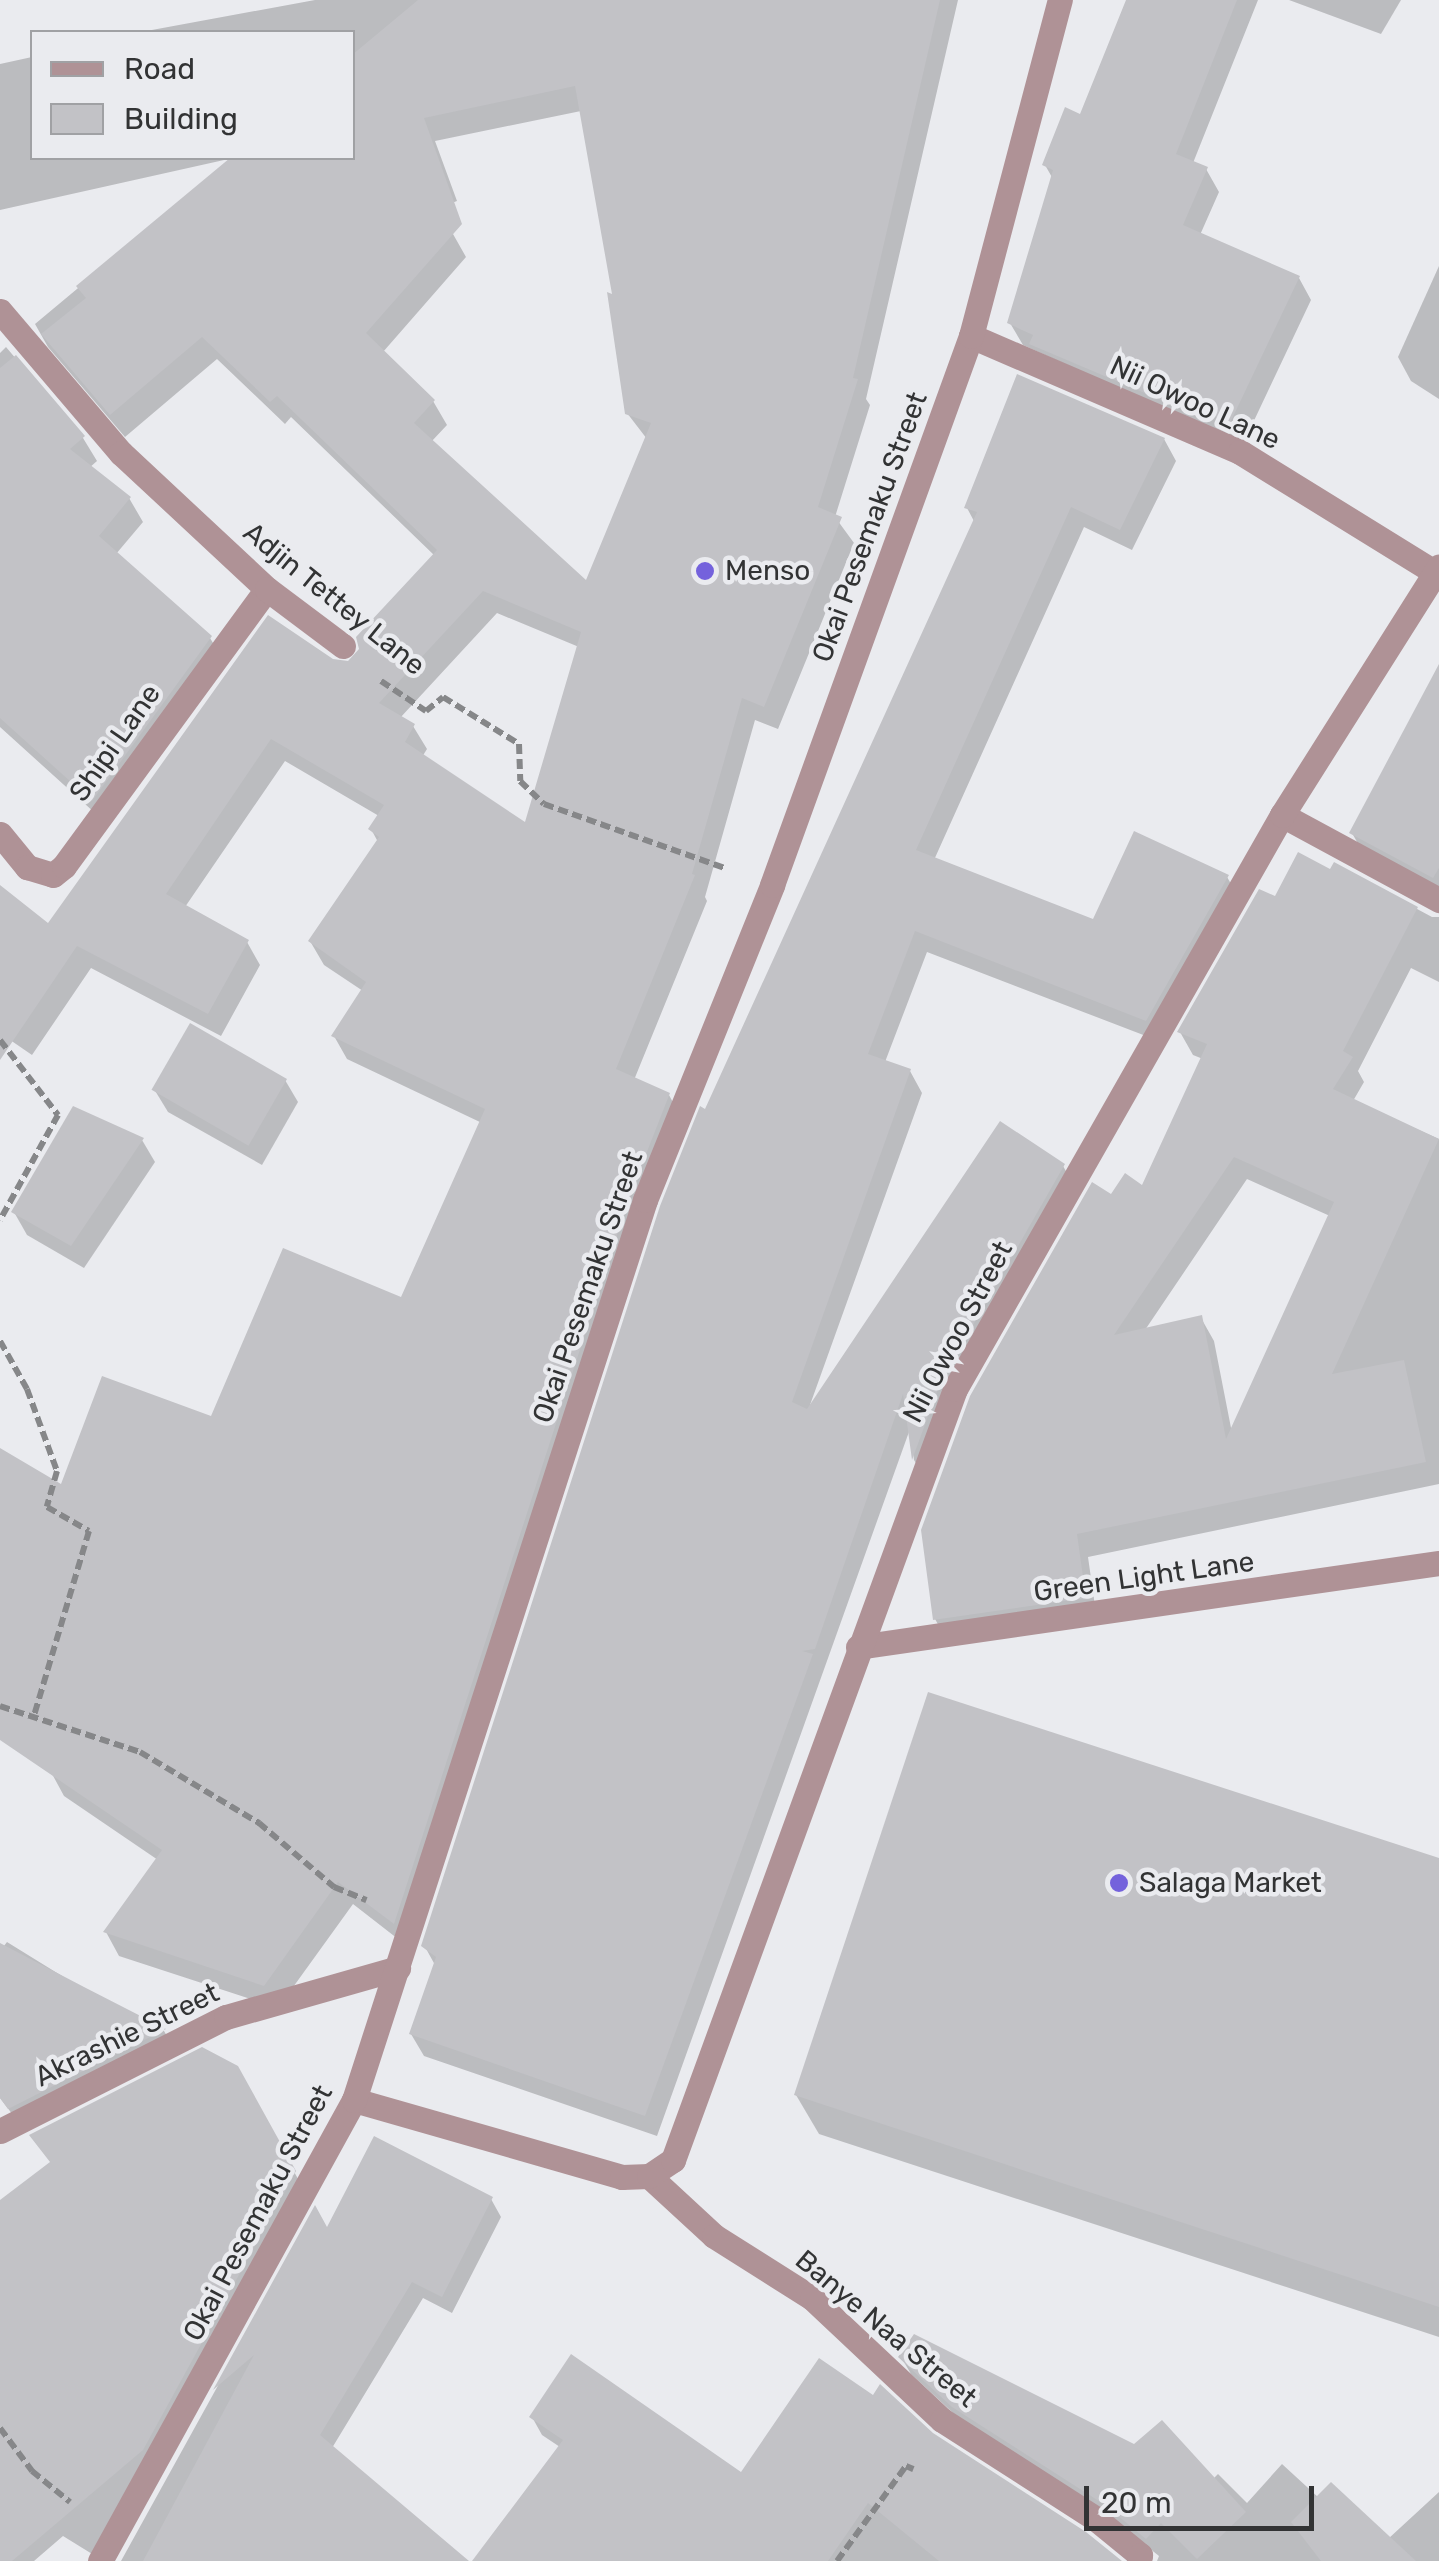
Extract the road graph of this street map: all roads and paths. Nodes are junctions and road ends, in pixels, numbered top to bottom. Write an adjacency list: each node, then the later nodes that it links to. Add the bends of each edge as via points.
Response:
1 (1060, 0): 3 (street, Okai Pesemaku Street)
2 (0, 311): 5 (street, Adjin Tettey Lane, via 121,453)
3 (972, 336): 4 (street, Nii Owoo Lane, via 1240,452); 9 (street, Okai Pesemaku Street)
4 (1438, 570): 7 (street, Nii Owoo Street)
5 (266, 589): 6 (street, Adjin Tettey Lane); 8 (street, Shipi Lane, via 64,866 53,875 27,867)
6 (343, 646): 9 (path, Adjin Tettey Lane, via 368,672 426,711 443,697 518,744 520,782 544,804)
7 (1282, 815): 10 (street); 15 (street, Nii Owoo Street, via 955,1389)
8 (0, 834)
9 (772, 885): 18 (street, Okai Pesemaku Street, via 645,1200)
10 (1439, 900)
11 (0, 1040): 12 (path, via 58,1115)
12 (0, 1220)
13 (0, 1342): 17 (path, via 27,1389 57,1471 46,1507 89,1531)
14 (1439, 1563): 15 (street, Green Light Lane)
15 (858, 1647): 22 (street, Nii Owoo Street, via 674,2160)
16 (0, 1706): 17 (path)
17 (34, 1715): 18 (path, via 140,1752 259,1823 334,1887)
18 (414, 1919): 19 (street, Okai Pesemaku Street)
19 (398, 1968): 20 (street, Okai Pesemaku Street); 21 (street, Akrashie Street, via 226,2018)
20 (354, 2100): 22 (street, via 622,2177); 25 (street, Okai Pesemaku Street)
21 (0, 2130)
22 (649, 2176): 24 (street, Banye Naa Street, via 714,2236 812,2298)
23 (0, 2428): 25 (path)
24 (961, 2431): 26 (path, via 926,2476 906,2466); 27 (street, Banye Naa Street, via 1096,2519)
25 (107, 2550)
26 (837, 2561)
27 (1139, 2561)

